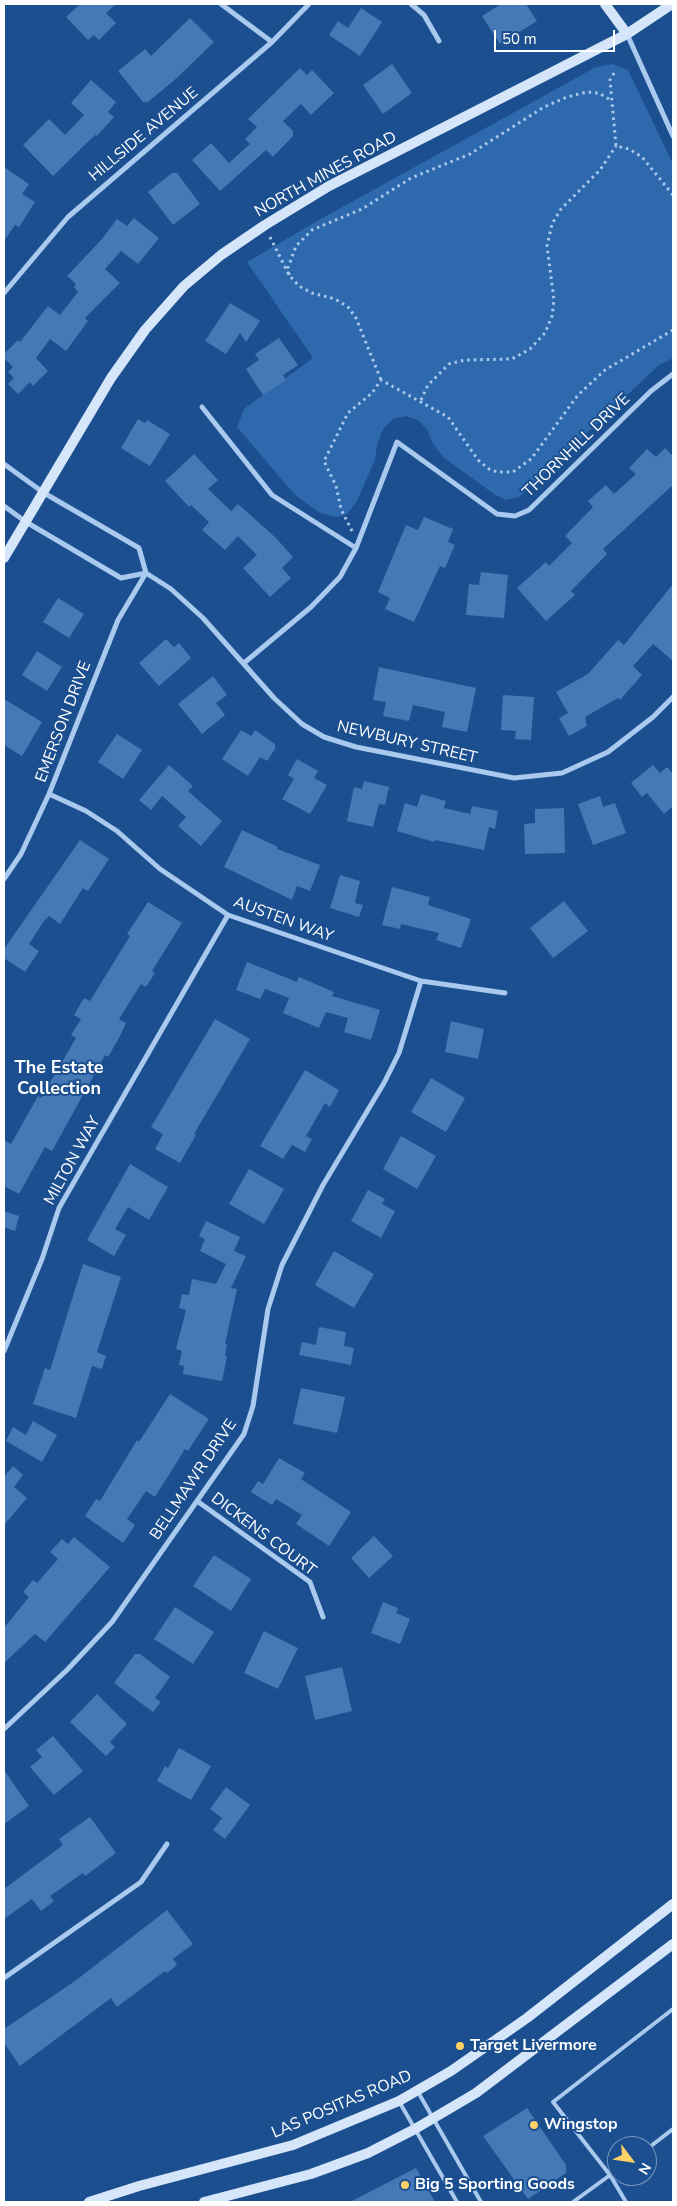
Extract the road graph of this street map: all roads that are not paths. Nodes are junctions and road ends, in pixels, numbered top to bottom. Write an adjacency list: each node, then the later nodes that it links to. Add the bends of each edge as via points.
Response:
1 (221, 4): 8 (street)
2 (309, 4): 8 (street, HILLSIDE AVENUE)
3 (411, 4): 7 (street, via 424,15)
4 (605, 4): 6 (main road)
5 (672, 4): 6 (main road, NORTH MINES ROAD)
6 (627, 34): 9 (street); 14 (main road, NORTH MINES ROAD, via 329,186 221,255 184,286 145,330 111,378)
7 (438, 41)
8 (272, 42): 10 (street, HILLSIDE AVENUE, via 68,216)
9 (673, 136)
10 (4, 293)
11 (673, 374): 17 (street, THORNHILL DRIVE, via 651,391 529,510 514,516 497,514 397,442)
12 (202, 407): 17 (street, via 272,495)
13 (4, 464): 14 (street)
14 (44, 493): 16 (main road, NORTH MINES ROAD); 19 (street, via 140,548)
15 (4, 506): 16 (street)
16 (26, 522): 18 (main road, NORTH MINES ROAD); 19 (street, via 121,578)
17 (357, 545): 20 (street, THORNHILL DRIVE, via 340,577 311,607)
18 (4, 558)
19 (146, 573): 20 (street, NEWBURY STREET, via 197,612); 22 (street, EMERSON DRIVE, via 118,620)
20 (244, 663): 21 (street, NEWBURY STREET, via 274,698 302,724 324,738 514,778 562,773 608,752)
21 (673, 697)
22 (48, 794): 23 (street, EMERSON DRIVE, via 21,854); 24 (street, AUSTEN WAY, via 86,810 117,831 160,869)
23 (4, 879)
24 (228, 915): 25 (street, AUSTEN WAY); 27 (street, MILTON WAY, via 59,1208)
25 (421, 981): 26 (street, AUSTEN WAY); 28 (street, BELLMAWR DRIVE, via 399,1054 323,1185 282,1265 268,1309 253,1406 244,1434)
26 (505, 993)
27 (4, 1351)
28 (197, 1501): 29 (street, DICKENS COURT, via 310,1582); 30 (street, BELLMAWR DRIVE, via 112,1622)
29 (323, 1617)
30 (4, 1729)
31 (167, 1844): 34 (street, via 141,1882)
32 (673, 1904): 36 (main road, LAS POSITAS ROAD, via 527,2018 452,2071)
33 (673, 1944): 38 (main road, via 476,2093)
34 (4, 1978)
35 (673, 2009): 42 (lane, via 553,2102)
36 (417, 2091): 37 (main road, LAS POSITAS ROAD); 38 (lane)
37 (399, 2101): 39 (lane); 45 (main road, LAS POSITAS ROAD, via 293,2145)
38 (433, 2118): 39 (main road); 48 (lane)
39 (415, 2129): 46 (main road, via 368,2153 311,2174); 47 (lane)
40 (673, 2129): 41 (lane)
41 (657, 2141)
42 (607, 2171)
43 (607, 2177): 49 (lane)
44 (617, 2186): 50 (lane)
45 (89, 2202)
46 (204, 2202)
47 (457, 2202)
48 (482, 2202)
49 (574, 2202)
50 (626, 2202)

